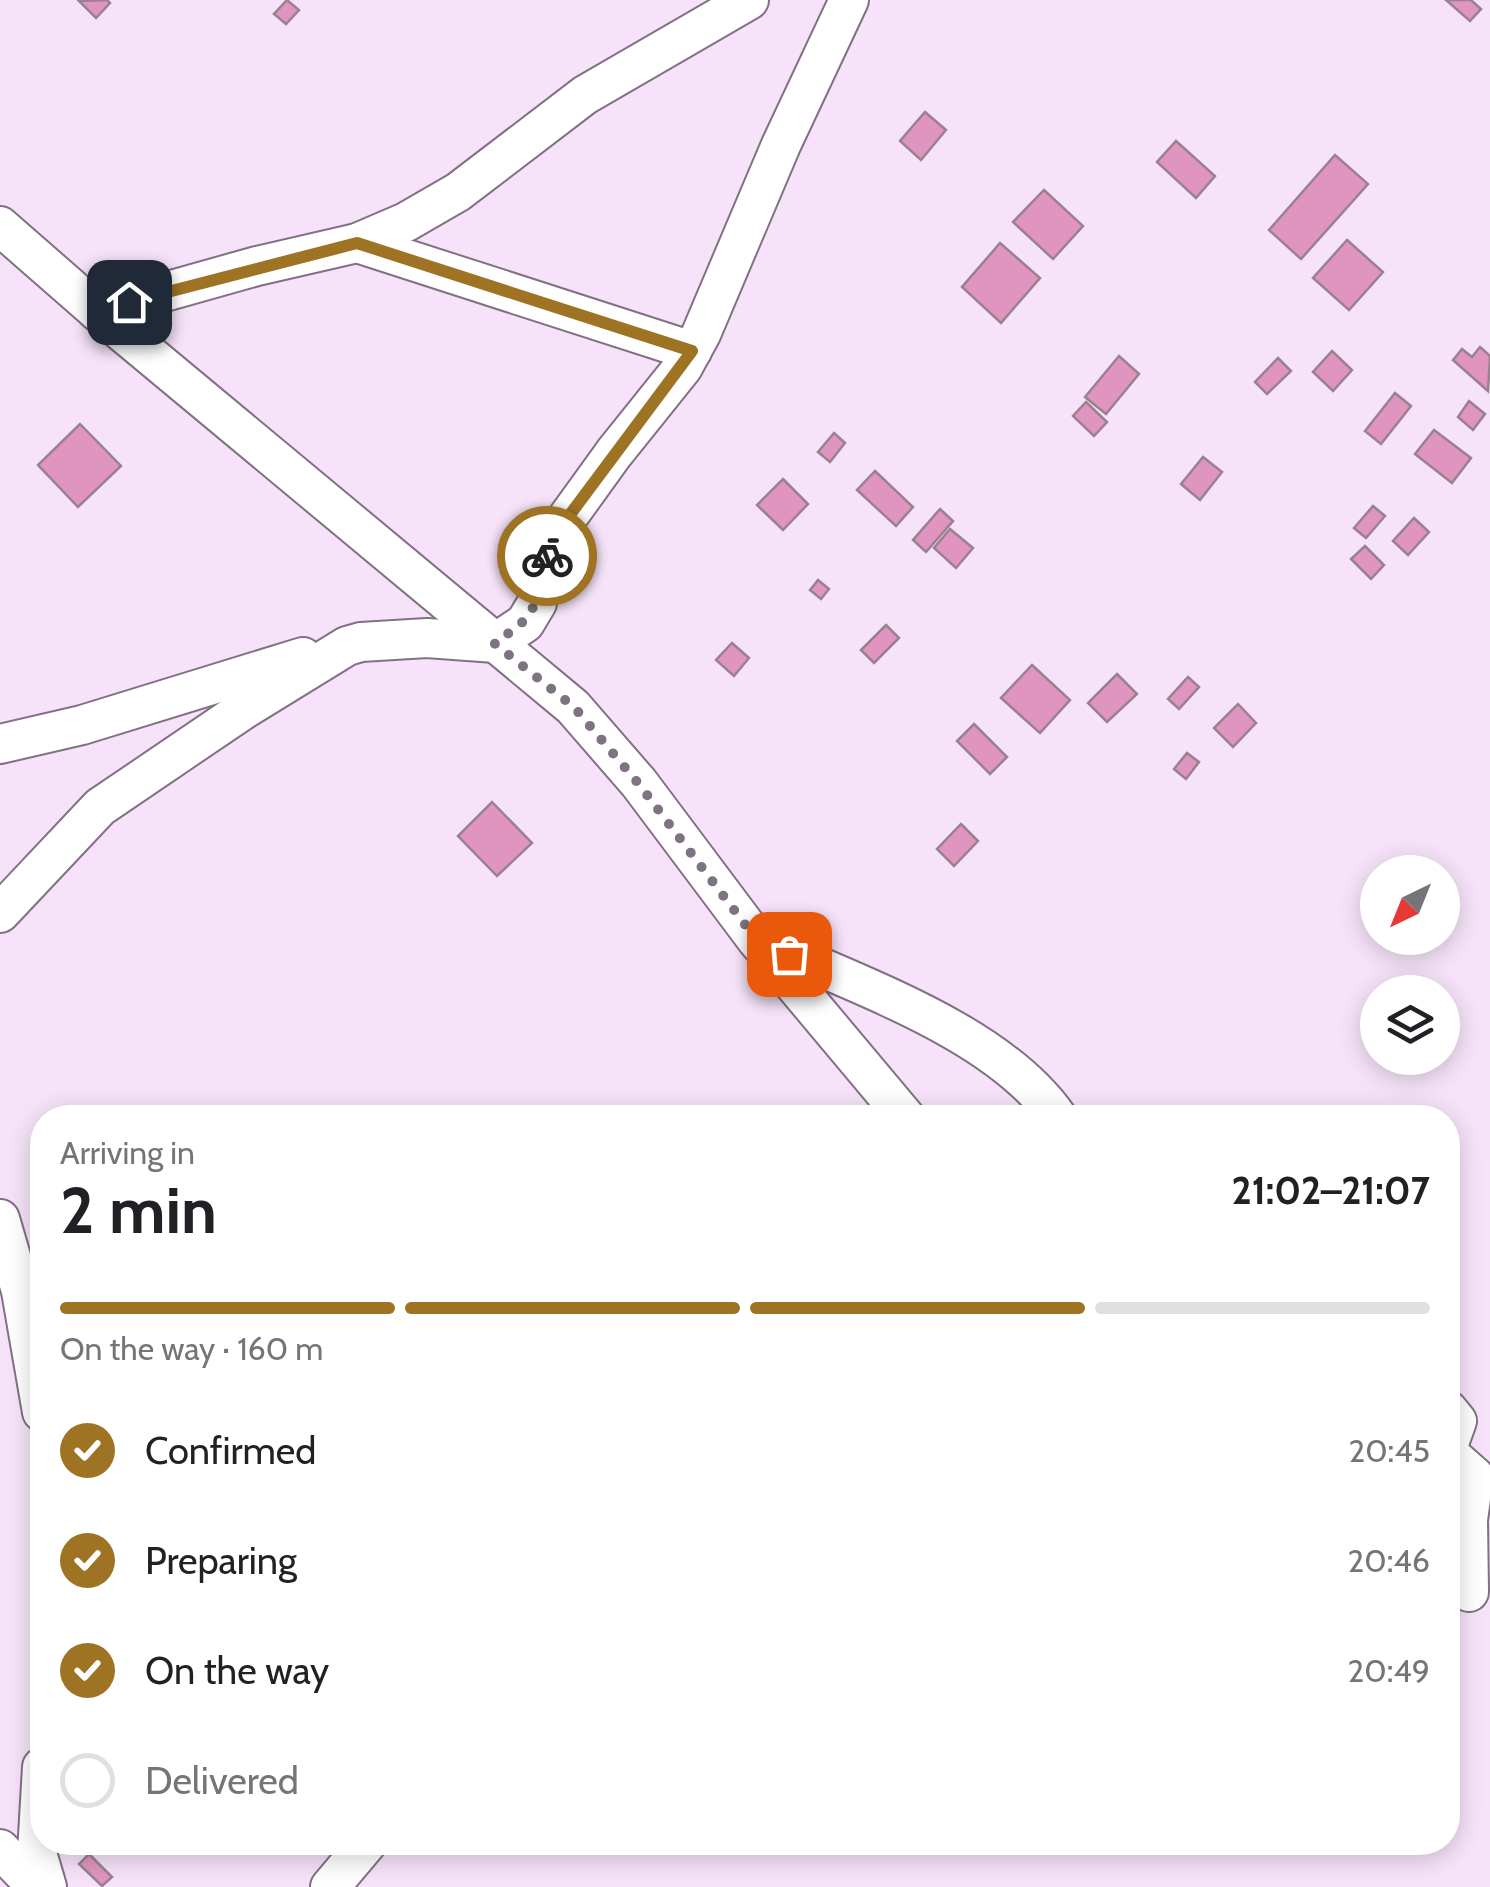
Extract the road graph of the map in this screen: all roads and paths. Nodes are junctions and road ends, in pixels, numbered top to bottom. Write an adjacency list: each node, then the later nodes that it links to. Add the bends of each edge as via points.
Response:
1 (749, 0): 4 (street, via 585,94 458,192)
2 (849, 0): 6 (street)
3 (0, 226): 5 (street)
4 (357, 243): 5 (street); 6 (street)
5 (97, 311): 7 (street)
6 (692, 351): 7 (street, via 557,532 525,624)
7 (494, 643): 8 (street, via 361,642); 11 (street, via 574,707)
8 (335, 653): 9 (street, via 312,654); 10 (street, via 100,807)
9 (0, 744)
10 (0, 913)
11 (756, 939): 12 (street); 13 (street, via 970,1038)
12 (895, 1105)
13 (1049, 1105)
14 (0, 1219): 15 (street)
15 (30, 1343)
16 (1460, 1461): 17 (street, via 1474,1476)
17 (1469, 1592)
18 (0, 1849): 21 (street)
19 (38, 1855): 22 (street)
20 (357, 1855): 23 (street)
21 (38, 1887)
22 (47, 1887)
23 (330, 1887)

